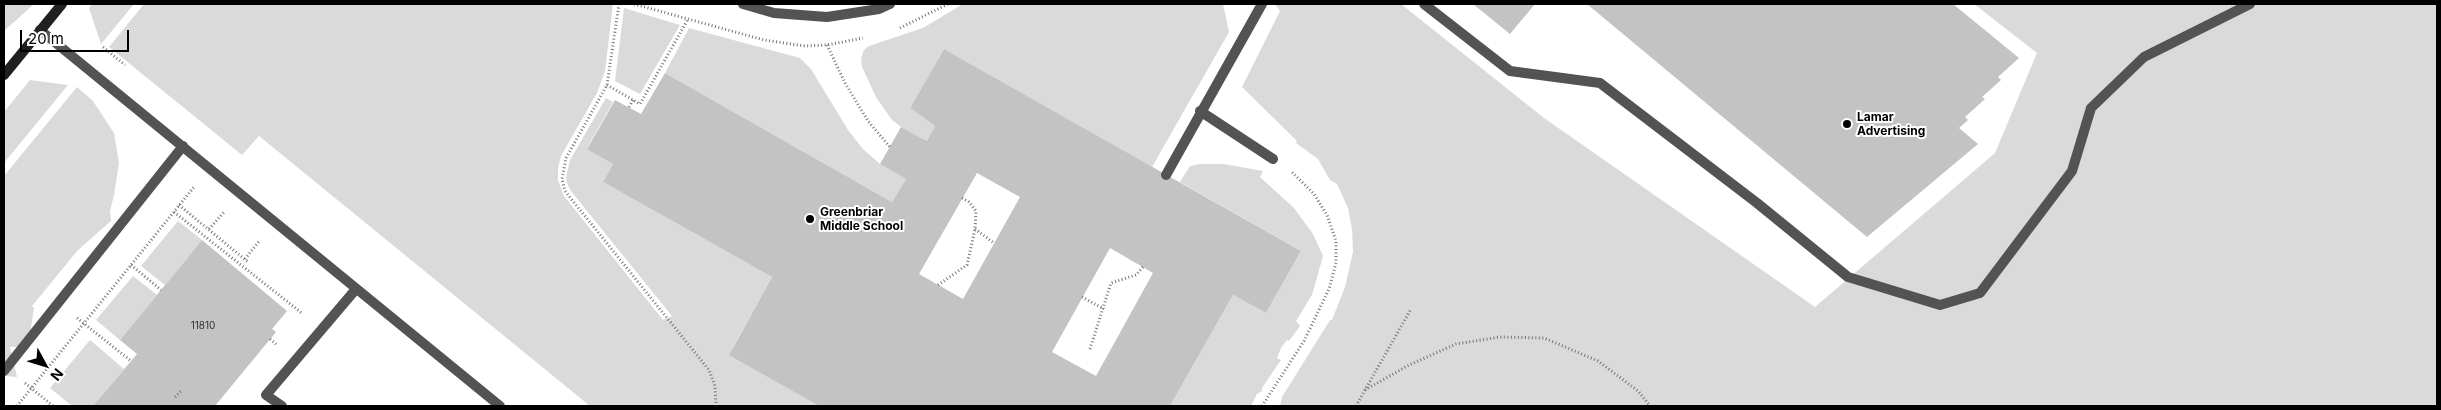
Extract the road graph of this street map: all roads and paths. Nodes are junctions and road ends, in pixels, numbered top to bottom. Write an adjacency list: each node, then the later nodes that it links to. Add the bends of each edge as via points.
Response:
1 (62, 4): 9 (street)
2 (619, 4): 12 (path)
3 (634, 4): 13 (path, via 688,19 640,104)
4 (742, 4): 5 (lane, via 774,12 827,16)
5 (890, 4)
6 (1262, 4): 15 (lane)
7 (1424, 4): 8 (lane, via 1510,71 1600,83 1848,277 1940,305 1980,293 2072,171 2091,108 2144,57)
8 (2250, 4)
9 (40, 30): 11 (street); 16 (lane)
10 (827, 45): 17 (path, via 864,115)
11 (4, 74)
12 (607, 85): 13 (path); 49 (path, via 566,158 562,180 565,191 709,370 715,386)
13 (633, 100): 14 (path)
14 (629, 107)
15 (1200, 112): 18 (lane); 19 (lane)
16 (184, 146): 30 (lane); 33 (lane)
17 (890, 146)
18 (1273, 159): 50 (path, via 1300,178 1327,215 1336,241 1336,263 1329,289 1304,341)
19 (1166, 175)
20 (195, 186): 22 (path)
21 (962, 198): 24 (path, via 976,211)
22 (179, 205): 23 (path); 26 (path)
23 (174, 212): 27 (path); 36 (path)
24 (975, 229): 25 (path); 29 (path, via 967,265)
25 (994, 243)
26 (248, 262)
27 (131, 265): 31 (path); 37 (path)
28 (1143, 267): 34 (path, via 1136,275 1111,283)
29 (938, 285)
30 (356, 289): 47 (lane, via 266,395); 48 (lane)
31 (161, 290)
32 (1082, 297): 34 (path)
33 (59, 302): 37 (path); 40 (lane)
34 (1104, 309): 38 (path)
35 (1411, 309): 43 (path)
36 (304, 314)
37 (84, 323): 39 (path); 41 (path)
38 (1090, 348)
39 (131, 361)
40 (5, 370): 41 (path)
41 (31, 388): 45 (path); 46 (path)
42 (181, 390): 44 (path)
43 (1365, 390): 51 (path); 52 (path, via 1456,344 1500,337 1544,338 1598,361 1638,391)
44 (175, 397)
45 (17, 406)
46 (53, 406)
47 (282, 406)
48 (500, 406)
49 (716, 406)
50 (1262, 406)
51 (1356, 406)
52 (1650, 406)

